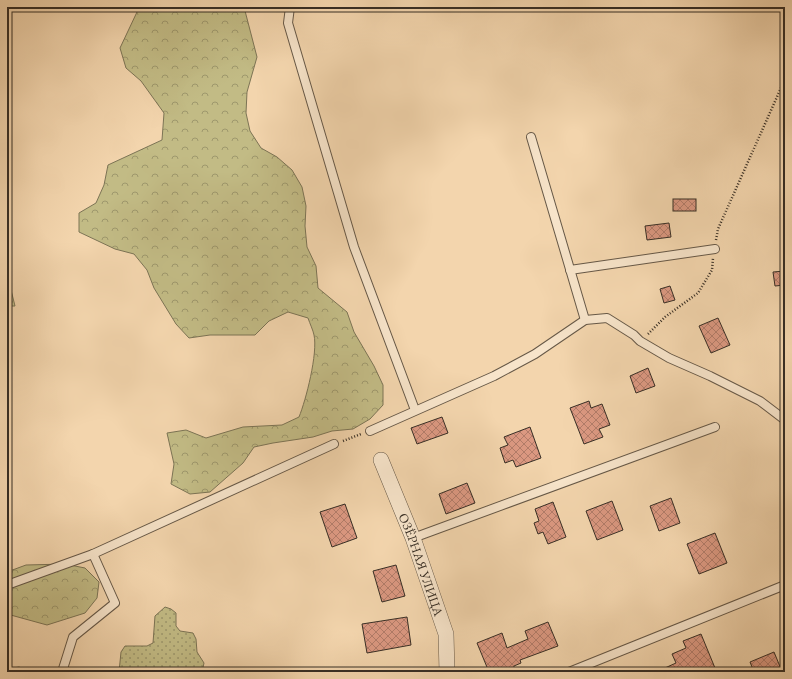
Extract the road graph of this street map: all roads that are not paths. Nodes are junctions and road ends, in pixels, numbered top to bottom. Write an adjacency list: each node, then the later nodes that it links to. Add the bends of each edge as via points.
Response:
1 (290, 7): 6 (lane, via 288,23 354,247)
2 (531, 137): 4 (lane)
3 (715, 249): 4 (lane)
4 (570, 270): 5 (lane)
5 (585, 320): 6 (lane, via 535,354 494,376); 7 (lane, via 607,318 669,358 760,401)
6 (415, 410): 9 (lane)
7 (785, 420)
8 (715, 427): 12 (lane)
9 (370, 431)
10 (334, 444): 13 (lane)
11 (381, 460): 12 (street, ОЗЁРНАЯ УЛИЦА)
12 (413, 538): 17 (street, ОЗЁРНАЯ УЛИЦА, via 446,634)
13 (93, 554): 15 (lane); 16 (lane, via 115,603 74,637)
14 (785, 585): 18 (lane)
15 (7, 586)
16 (62, 672)
17 (447, 672)
18 (569, 672)

